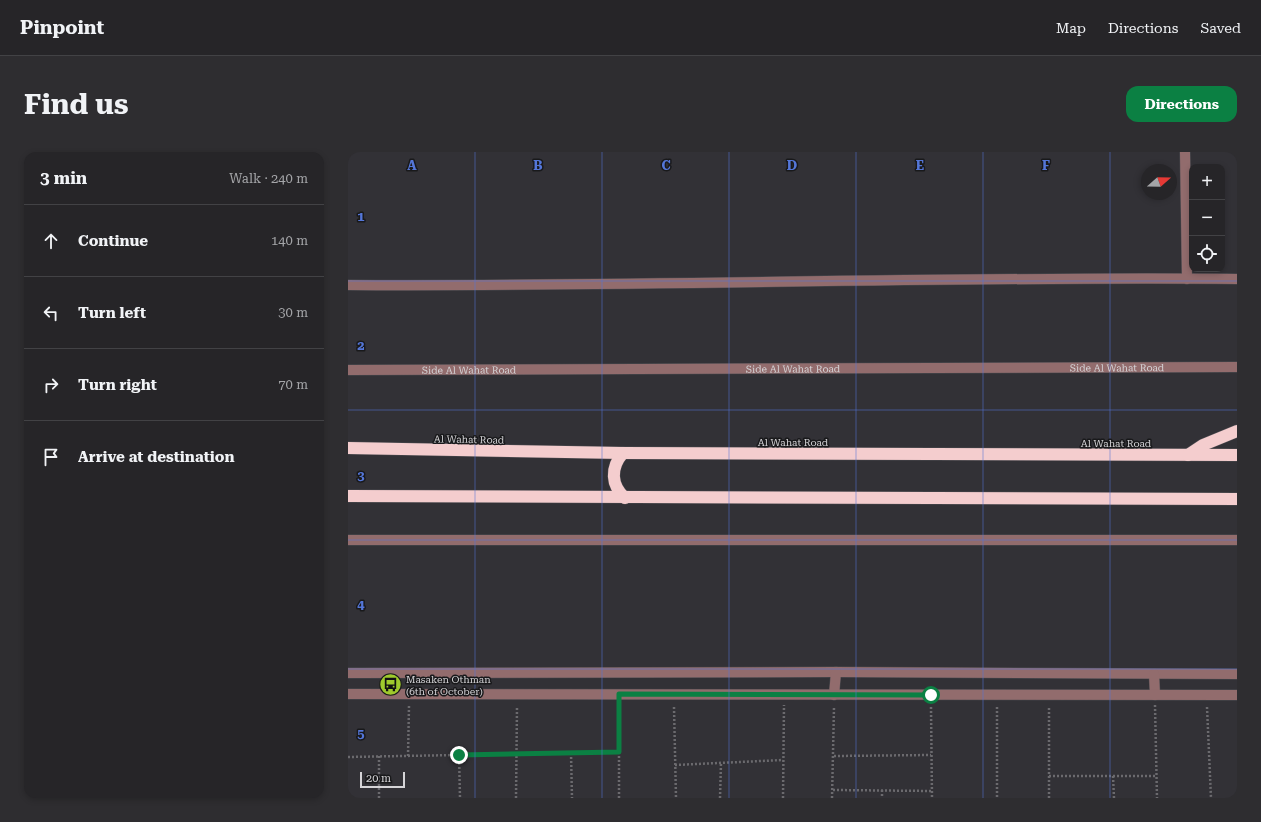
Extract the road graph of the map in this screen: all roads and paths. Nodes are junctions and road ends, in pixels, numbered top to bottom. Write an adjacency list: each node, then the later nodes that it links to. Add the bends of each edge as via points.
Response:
1 (1185, 152): 2 (street)
2 (1186, 279): 3 (street); 4 (street)
3 (1237, 279)
4 (348, 285)
5 (1237, 367): 6 (street, Side Al Wahat Road)
6 (348, 370)
7 (1237, 431): 10 (highway, via 1214,440)
8 (348, 448): 9 (highway, Al Wahat Road)
9 (623, 453): 10 (highway, Al Wahat Road); 13 (highway, via 614,465 613,480)
10 (1188, 455): 11 (highway, Al Wahat Road)
11 (1237, 456)
12 (348, 496): 13 (highway)
13 (625, 498): 14 (highway)
14 (1237, 499)
15 (348, 540): 16 (street)
16 (1237, 540)
17 (836, 672): 18 (street); 19 (street); 27 (street)
18 (348, 674)
19 (1154, 674): 20 (street); 31 (street)
20 (1237, 674)
21 (348, 694): 22 (street)
22 (409, 694): 23 (street); 40 (path)
23 (517, 694): 24 (street); 36 (path)
24 (619, 694): 25 (street); 34 (path)
25 (673, 694): 26 (street); 45 (path)
26 (784, 695): 27 (street); 43 (path)
27 (834, 695): 28 (street); 41 (path)
28 (931, 695): 29 (street); 38 (path)
29 (997, 695): 30 (street); 63 (path)
30 (1049, 695): 31 (street); 46 (path)
31 (1155, 695): 32 (street); 48 (path)
32 (1206, 695): 33 (street); 67 (path)
33 (1237, 695)
34 (619, 752): 35 (path); 56 (path)
35 (571, 753): 36 (path); 55 (path)
36 (516, 754): 37 (path); 54 (path)
37 (459, 755): 40 (path); 53 (path)
38 (932, 755): 41 (path); 51 (path)
39 (379, 756): 40 (path); 42 (path); 52 (path)
40 (408, 756)
41 (834, 756): 49 (path)
42 (348, 757)
43 (783, 760): 44 (path); 59 (path)
44 (720, 763): 45 (path); 58 (path)
45 (675, 765): 57 (path)
46 (1049, 776): 47 (path); 64 (path)
47 (1113, 776): 48 (path); 65 (path)
48 (1157, 776): 66 (path)
49 (833, 790): 50 (path); 60 (path)
50 (882, 790): 51 (path); 61 (path)
51 (932, 791): 62 (path)
52 (379, 798)
53 (460, 798)
54 (516, 798)
55 (572, 798)
56 (619, 798)
57 (676, 798)
58 (720, 798)
59 (783, 798)
60 (832, 798)
61 (882, 798)
62 (932, 798)
63 (997, 798)
64 (1049, 798)
65 (1114, 798)
66 (1157, 798)
67 (1211, 798)

